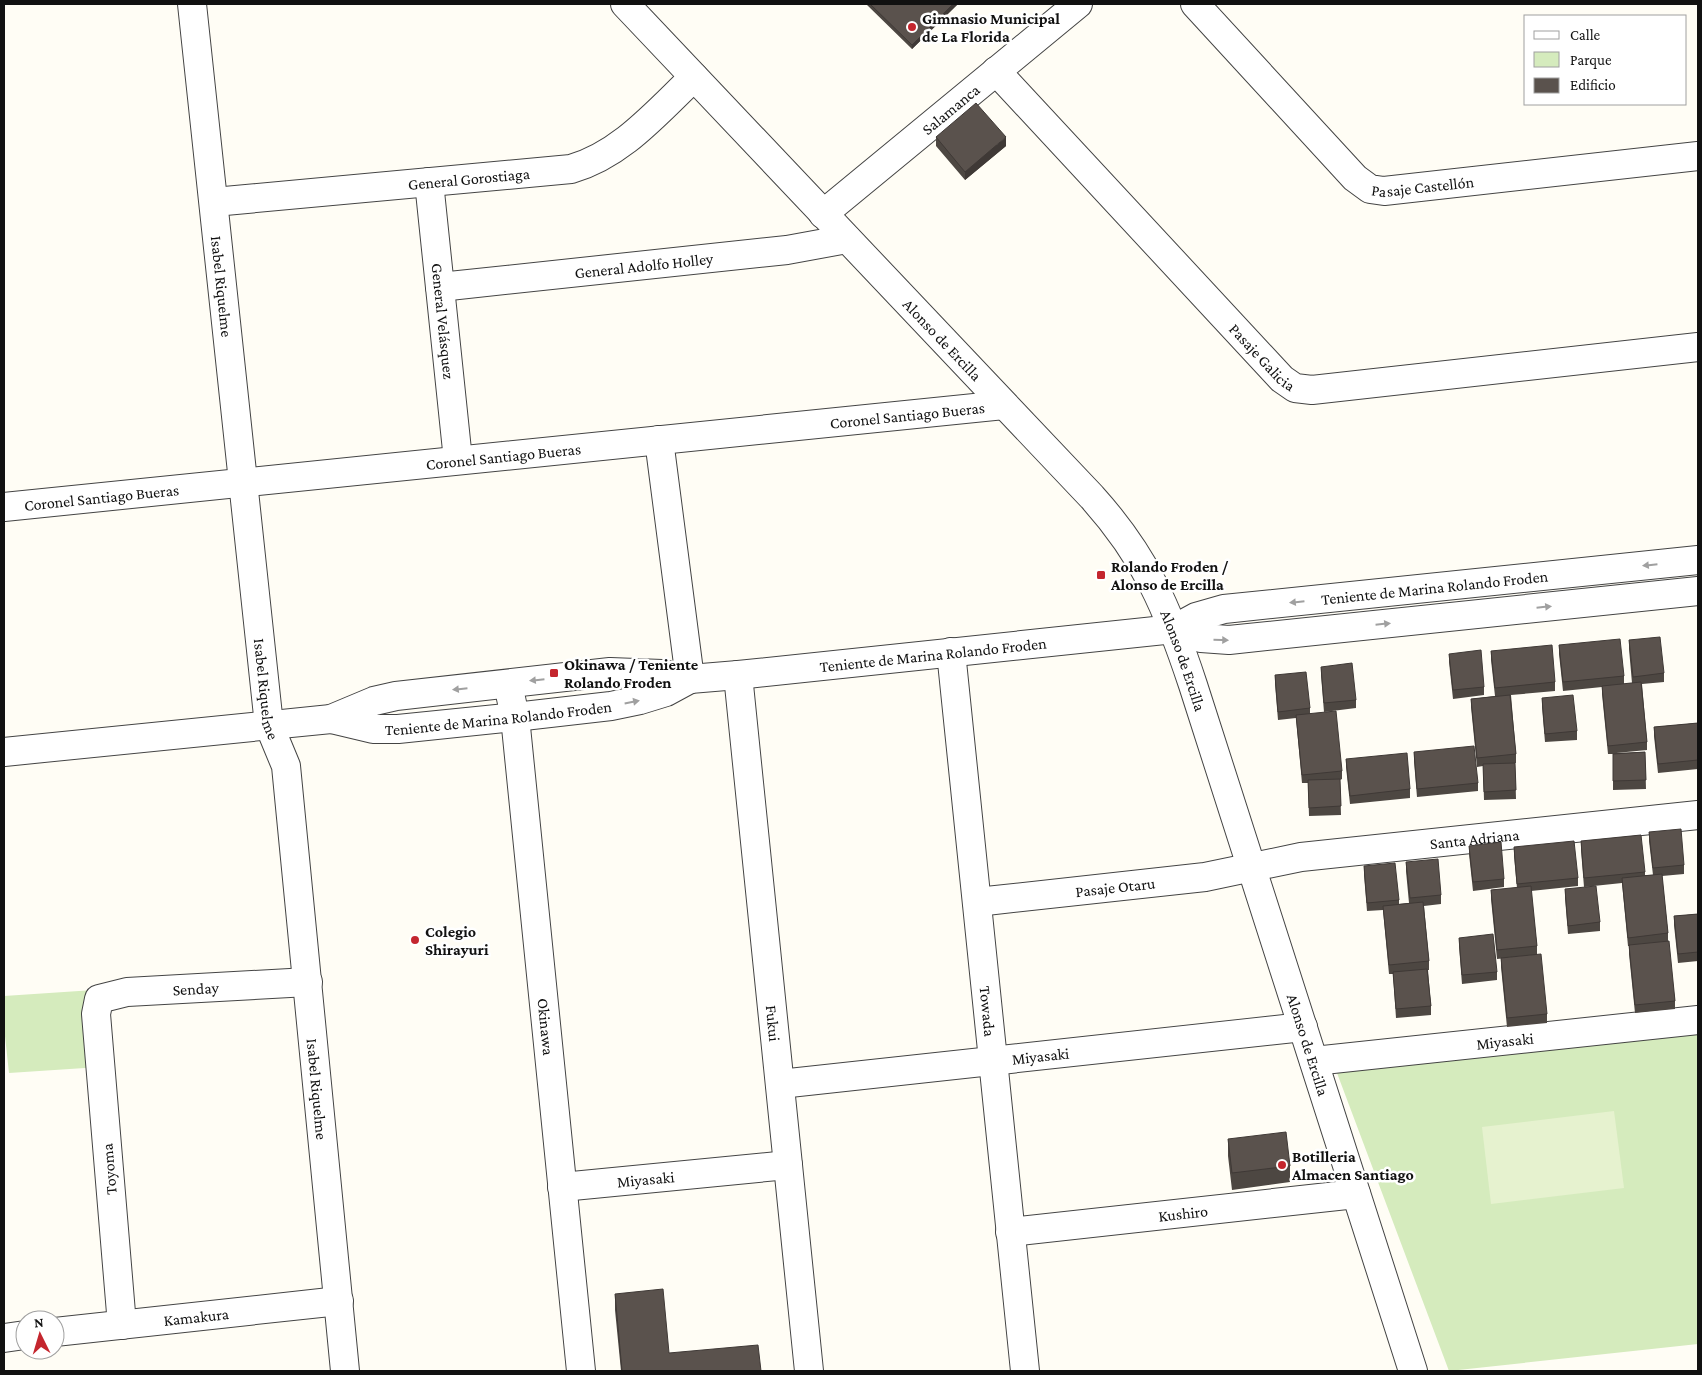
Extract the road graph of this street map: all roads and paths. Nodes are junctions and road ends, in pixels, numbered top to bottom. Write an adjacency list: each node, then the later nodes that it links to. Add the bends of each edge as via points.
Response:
1 (192, 4): 9 (street, Isabel Riquelme)
2 (624, 4): 6 (street, Alonso de Ercilla)
3 (1078, 4): 5 (street, Salamanca)
4 (1195, 4): 7 (street, Pasaje Castellón, via 1355,178 1370,189 1384,191)
5 (996, 71): 10 (street, Salamanca); 13 (street, Pasaje Galicia, via 1282,380 1295,388 1312,390)
6 (694, 77): 8 (street, General Gorostiaga, via 611,152 586,165 556,171); 10 (street, Alonso de Ercilla)
7 (1698, 156)
8 (429, 182): 9 (street, General Gorostiaga); 12 (street, General Velásquez)
9 (214, 202): 17 (street, Isabel Riquelme)
10 (823, 214): 11 (street, Alonso de Ercilla)
11 (847, 239): 12 (street, General Adolfo Holley, via 787,250); 14 (street, Alonso de Ercilla)
12 (440, 287): 16 (street, General Velásquez)
13 (1698, 347)
14 (1004, 405): 15 (street, Coronel Santiago Bueras); 21 (street, Alonso de Ercilla, via 1092,497 1126,538 1153,583)
15 (659, 440): 16 (street, Coronel Santiago Bueras); 24 (street)
16 (458, 460): 17 (street, Coronel Santiago Bueras)
17 (243, 482): 18 (street, Coronel Santiago Bueras); 28 (street, Isabel Riquelme)
18 (4, 507)
19 (1698, 560): 21 (street, Teniente de Marina Rolando Froden, one-way to 21, via 1224,609 1196,617)
20 (1698, 591): 21 (street, Teniente de Marina Rolando Froden, one-way to 20, via 1200,638 1229,640)
21 (1174, 629): 22 (street, Teniente de Marina Rolando Froden); 31 (street, Alonso de Ercilla)
22 (951, 652): 23 (street, Teniente de Marina Rolando Froden); 32 (street, Towada)
23 (738, 675): 24 (street, Teniente de Marina Rolando Froden); 39 (street, Fukui)
24 (690, 679): 25 (street, Teniente de Marina Rolando Froden, one-way to 25, via 646,672 610,672); 26 (street, Teniente de Marina Rolando Froden, one-way to 24, via 640,700 666,692)
25 (508, 684): 26 (street, Okinawa); 27 (street, Teniente de Marina Rolando Froden, one-way to 27, via 374,700)
26 (515, 717): 27 (street, Teniente de Marina Rolando Froden, via 398,729 372,728); 41 (street, Okinawa)
27 (331, 719): 28 (street, Teniente de Marina Rolando Froden)
28 (269, 725): 29 (street, Teniente de Marina Rolando Froden); 33 (street, Isabel Riquelme, via 286,766)
29 (4, 752)
30 (1698, 814): 31 (street, Santa Adriana, via 1301,857)
31 (1252, 867): 32 (street, Pasaje Otaru, via 1205,877); 36 (street, Alonso de Ercilla)
32 (976, 902): 38 (street, Towada)
33 (308, 982): 34 (street, Senday, via 127,992 98,999); 44 (street, Isabel Riquelme)
34 (96, 1014): 45 (street, Toyoma)
35 (1698, 1020): 37 (street, Miyasaki)
36 (1303, 1027): 37 (street, Alonso de Ercilla); 38 (street, Miyasaki)
37 (1314, 1061): 42 (street, Alonso de Ercilla)
38 (993, 1062): 39 (street, Miyasaki); 43 (street, Towada)
39 (780, 1084): 40 (street, Fukui)
40 (788, 1165): 41 (street, Miyasaki); 49 (street, Fukui)
41 (562, 1187): 48 (street, Okinawa)
42 (1356, 1194): 43 (street, Kushiro); 51 (street, Alonso de Ercilla)
43 (1010, 1232): 50 (street, Towada)
44 (339, 1301): 45 (street, Kamakura); 47 (street, Isabel Riquelme)
45 (122, 1325): 46 (street, Kamakura)
46 (65, 1331)
47 (346, 1371)
48 (581, 1371)
49 (809, 1371)
50 (1025, 1371)
51 (1413, 1371)

